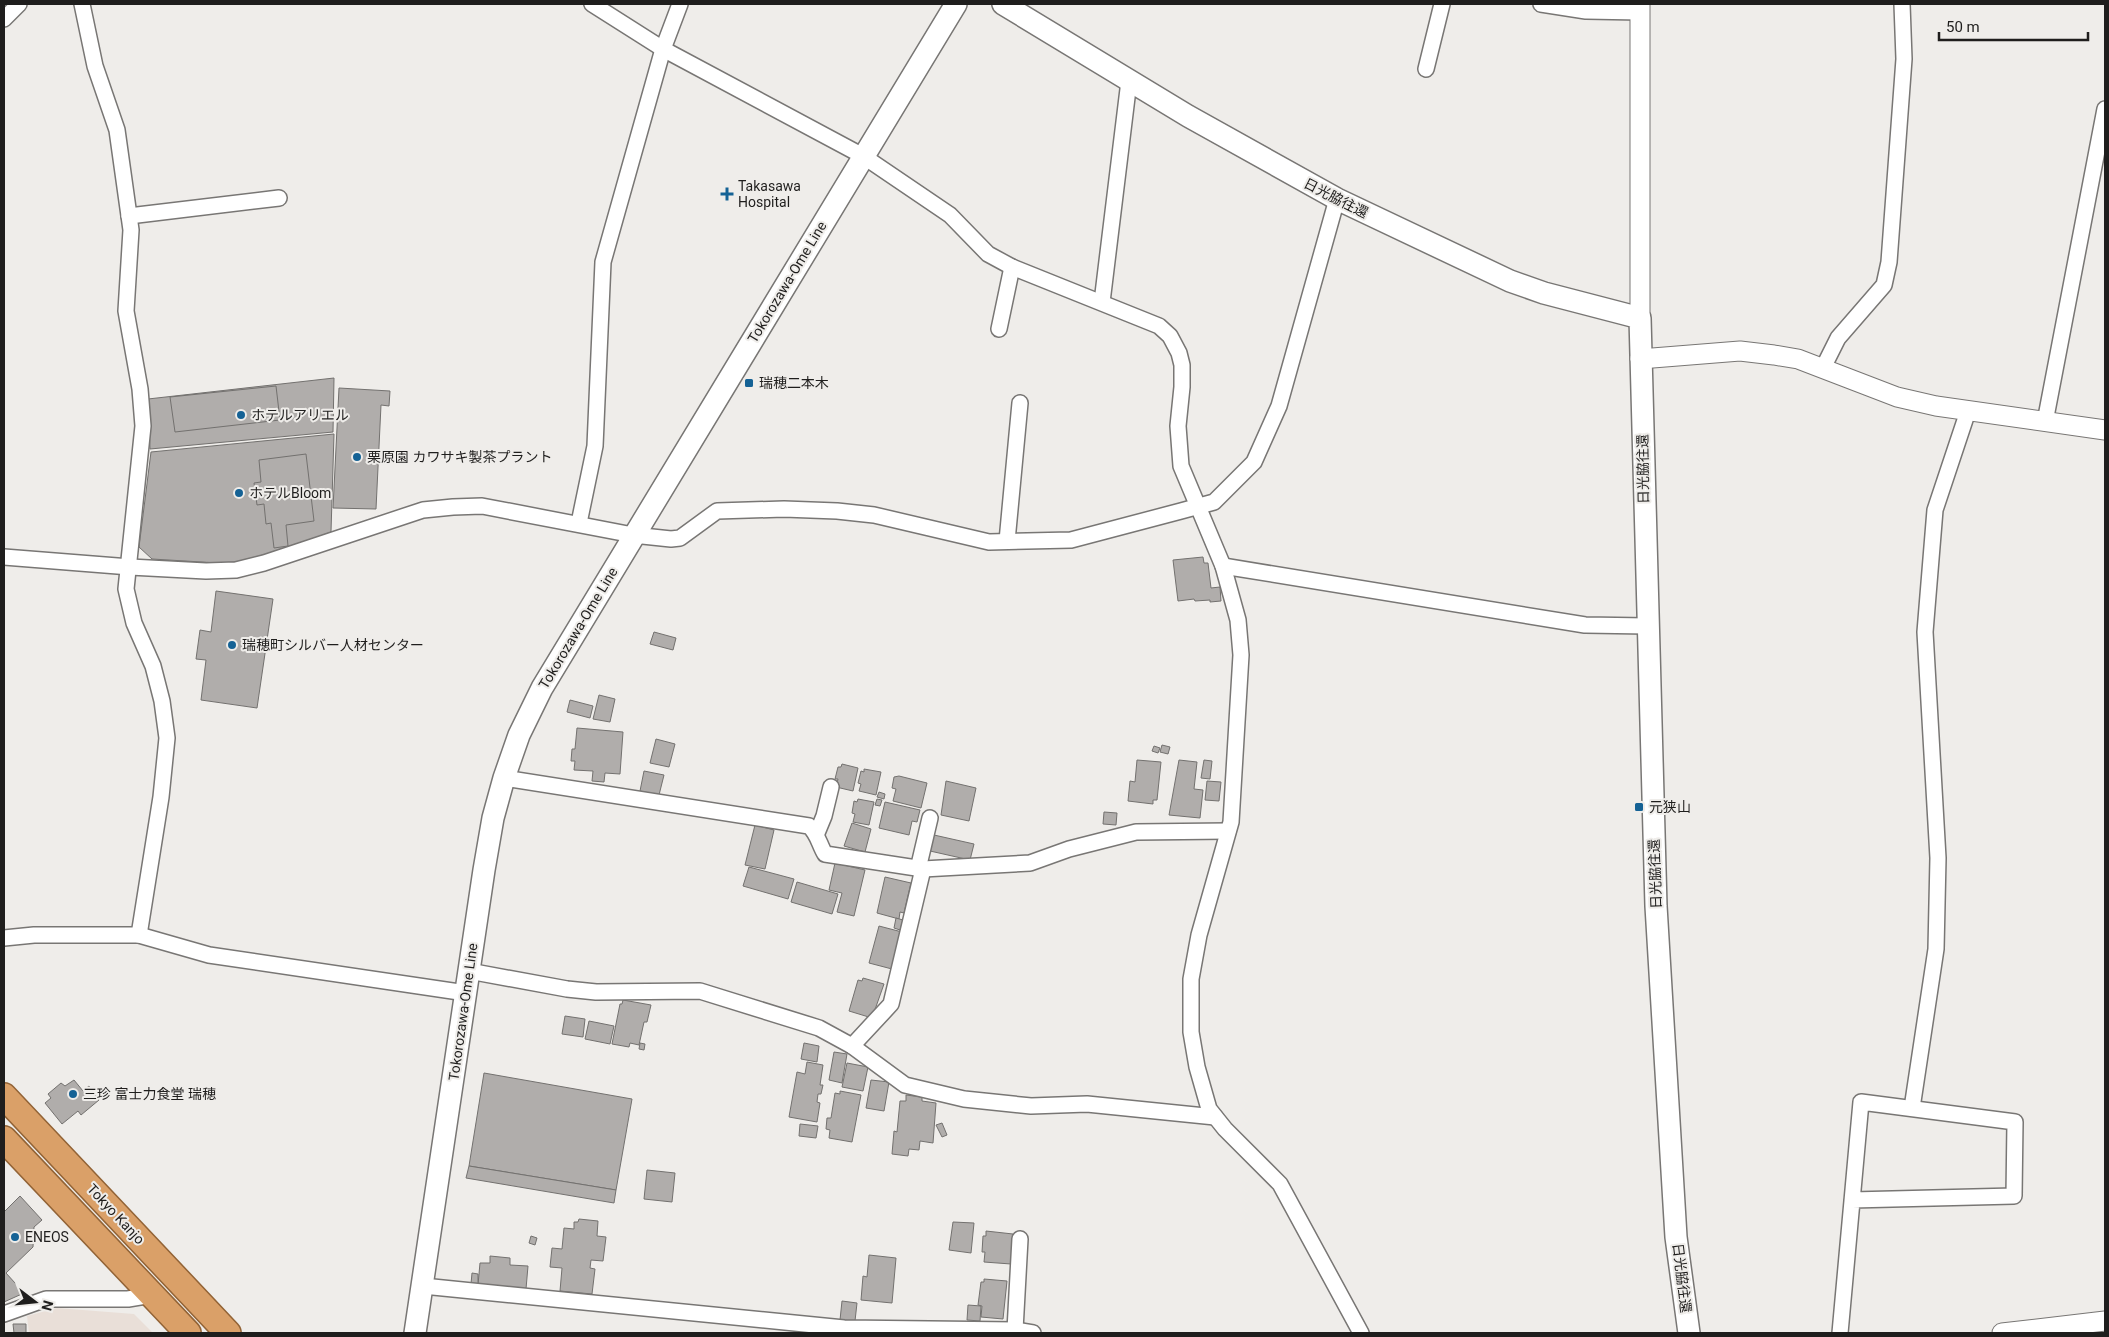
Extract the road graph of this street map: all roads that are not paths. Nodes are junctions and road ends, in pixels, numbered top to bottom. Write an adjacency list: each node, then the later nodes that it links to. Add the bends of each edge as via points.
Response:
1 (19, 4): 11 (street)
2 (82, 4): 19 (street, via 95,66 116,130)
3 (592, 4): 12 (street)
4 (680, 4): 12 (street)
5 (956, 4): 16 (main road, Tokorozawa-Ome Line)
6 (1003, 4): 14 (main road, 日光脇往還)
7 (1442, 4): 13 (street)
8 (1541, 4): 10 (street, via 1586,11)
9 (1902, 4): 25 (street, via 1904,59 1889,262 1884,285 1838,338)
10 (1640, 8): 22 (street)
11 (4, 19)
12 (663, 49): 16 (street); 31 (street, via 602,262 595,446)
13 (1426, 69)
14 (1129, 81): 18 (main road, 日光脇往還); 21 (street)
15 (2105, 109): 28 (street)
16 (863, 156): 20 (street, via 950,215 988,254); 32 (main road, Tokorozawa-Ome Line)
17 (279, 198): 19 (street)
18 (1337, 199): 22 (main road, 日光脇往還, via 1510,281 1544,294); 30 (street, via 1279,406 1254,462 1214,502)
19 (129, 216): 36 (street, via 126,311 143,426)
20 (1012, 267): 21 (street); 23 (street)
21 (1102, 302): 30 (street, via 1159,326 1170,336 1179,353 1182,365 1178,444 1181,466)
22 (1640, 318): 24 (main road, 日光脇往還)
23 (999, 330)
24 (1640, 358): 25 (street, via 1740,351 1798,359); 37 (main road, 日光脇往還)
25 (1823, 368): 27 (street, via 1897,397)
26 (1020, 403): 33 (street)
27 (1968, 411): 28 (street); 50 (street, via 1935,510 1925,632 1938,858 1936,949)
28 (2045, 422): 29 (street)
29 (2105, 430)
30 (1198, 507): 33 (street, via 1071,540); 35 (street)
31 (579, 523): 32 (street); 36 (street, via 482,506 453,507 423,510 236,570)
32 (633, 535): 33 (street, via 680,538 717,511 784,509 874,515 990,542); 38 (main road, Tokorozawa-Ome Line, via 542,688 519,735)
33 (1007, 541)
34 (4, 557): 36 (street)
35 (1223, 566): 37 (street, via 1585,626); 41 (street, via 1238,620 1241,655)
36 (130, 567): 44 (street, via 126,589 134,623 153,666 167,738 161,798)
37 (1647, 626): 66 (main road, 日光脇往還, via 1656,906 1676,1237)
38 (504, 778): 42 (street, via 810,826); 46 (main road, Tokorozawa-Ome Line, via 493,818)
39 (831, 787): 42 (street)
40 (930, 818): 43 (street)
41 (1228, 831): 43 (street, via 1136,832 1030,863); 51 (street, via 1191,979 1191,1032 1197,1067 1204,1096)
42 (817, 833): 43 (street, via 818,844 825,854)
43 (921, 869): 48 (street, via 891,1004)
44 (139, 935): 45 (street); 47 (street, via 209,954)
45 (4, 938)
46 (469, 971): 47 (main road, Tokorozawa-Ome Line); 48 (street, via 596,992 700,991 819,1028)
47 (466, 994): 55 (main road, Tokorozawa-Ome Line)
48 (852, 1046): 51 (street, via 905,1085 964,1099 1034,1106 1087,1104)
49 (4, 1096): 62 (highway, Tokyo Kanjo)
50 (1912, 1108): 53 (street, via 1860,1102); 53 (street, via 2015,1122 2014,1196)
51 (1215, 1117): 65 (street, via 1280,1184)
52 (4, 1140): 56 (highway)
53 (1852, 1200): 67 (street)
54 (1020, 1239): 59 (street)
55 (423, 1286): 59 (street, via 844,1328); 63 (main road, Tokorozawa-Ome Line)
56 (152, 1295): 57 (street, via 128,1299 46,1298); 61 (highway)
57 (4, 1314)
58 (2105, 1321): 60 (street)
59 (1015, 1330): 64 (street)
60 (2051, 1330): 68 (street)
61 (188, 1333)
62 (228, 1333)
63 (415, 1333)
64 (1032, 1333)
65 (1361, 1333)
66 (1689, 1333)
67 (1840, 1333)
68 (2002, 1333)

